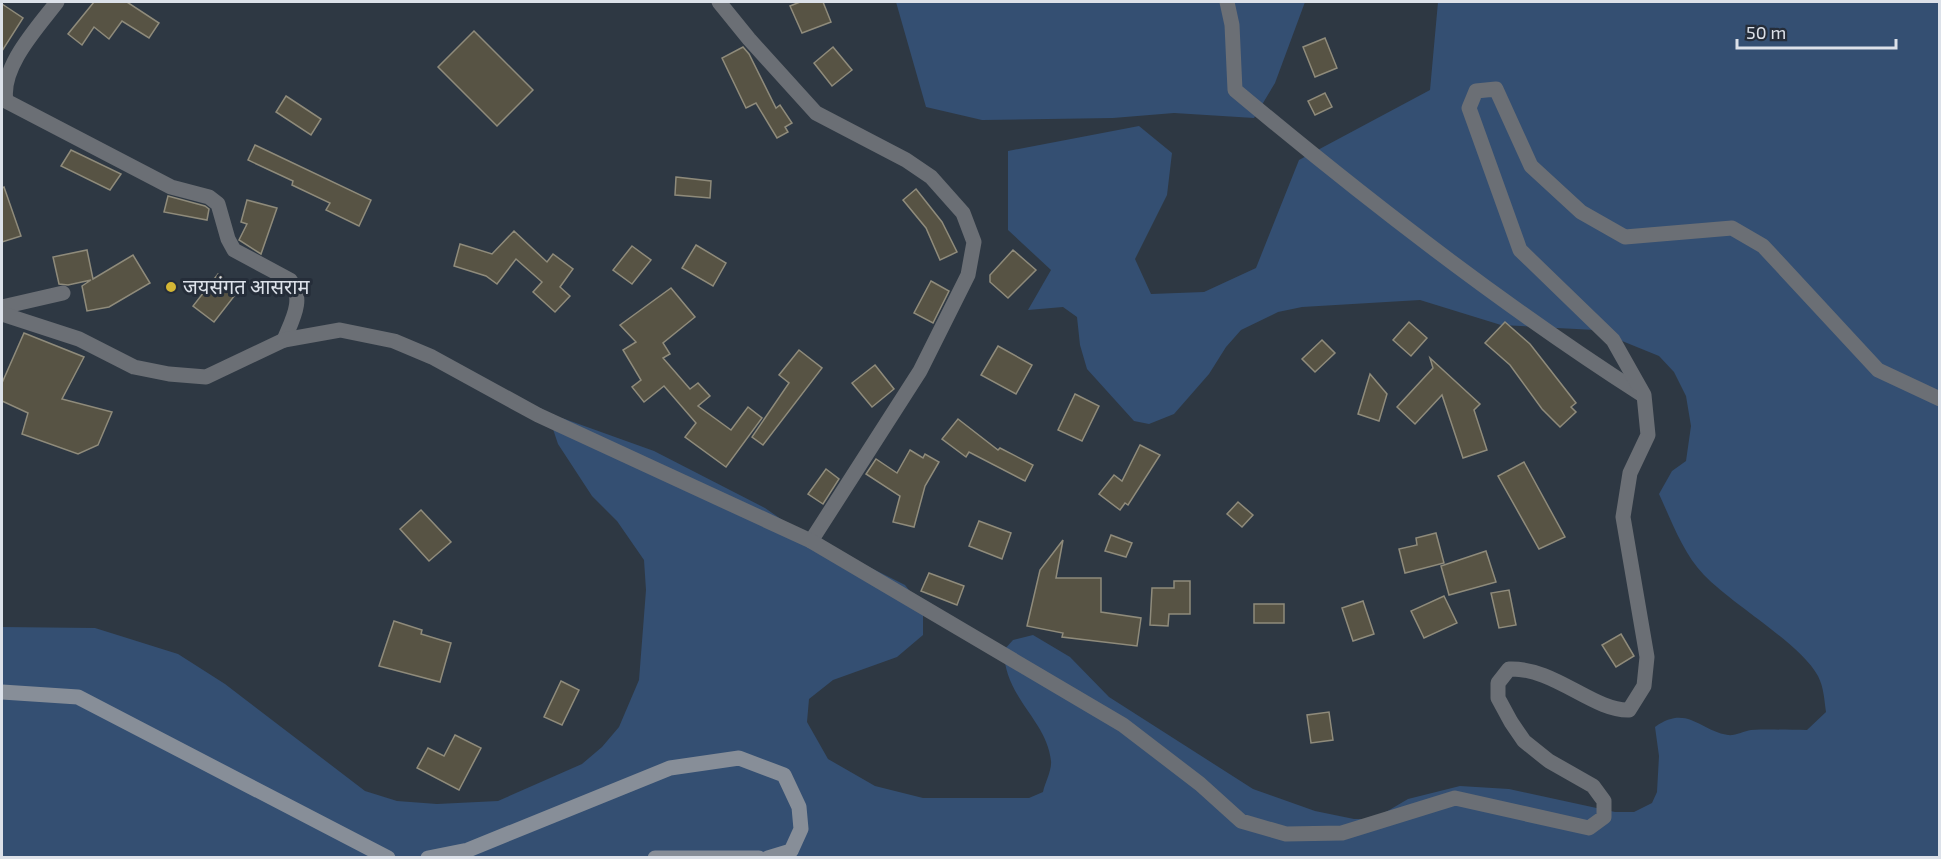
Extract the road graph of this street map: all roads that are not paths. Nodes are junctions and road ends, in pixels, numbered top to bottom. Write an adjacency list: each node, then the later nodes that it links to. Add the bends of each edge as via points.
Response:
1 (57, 2): 7 (street, via 11,62 3,92 6,101 171,187 209,197 218,204 234,250 290,280 297,288 299,300)
2 (719, 2): 10 (street, via 816,113 931,177 963,213 974,242 968,275 920,371)
3 (1227, 2): 8 (street, via 1235,90 1428,244 1568,347)
4 (63, 292): 5 (street)
5 (2, 307)
6 (2, 314): 7 (street, via 78,339 134,366 169,374 206,377)
7 (284, 340): 10 (street, via 339,330 394,341 432,357 538,415)
8 (1644, 395): 9 (street, via 1612,340 1520,250 1469,108 1476,91 1496,89 1531,166 1581,212 1625,237 1732,228 1763,246 1878,370); 10 (street, via 1648,435 1630,472 1623,517 1647,657 1644,686 1638,700 1629,710 1618,710 1524,668 1509,669 1498,683 1498,698 1524,741 1549,761 1593,786 1604,801 1604,817 1589,828 1455,798 1342,833 1286,834 1241,821 1123,725)
9 (1940, 399)
10 (811, 541)
11 (2, 692): 12 (main road, via 78,697)
12 (388, 858)
13 (428, 858): 16 (main road, via 468,850 670,768 739,758 784,776 799,807 801,829 791,851)
14 (655, 858): 15 (main road)
15 (759, 858)
16 (768, 858)

